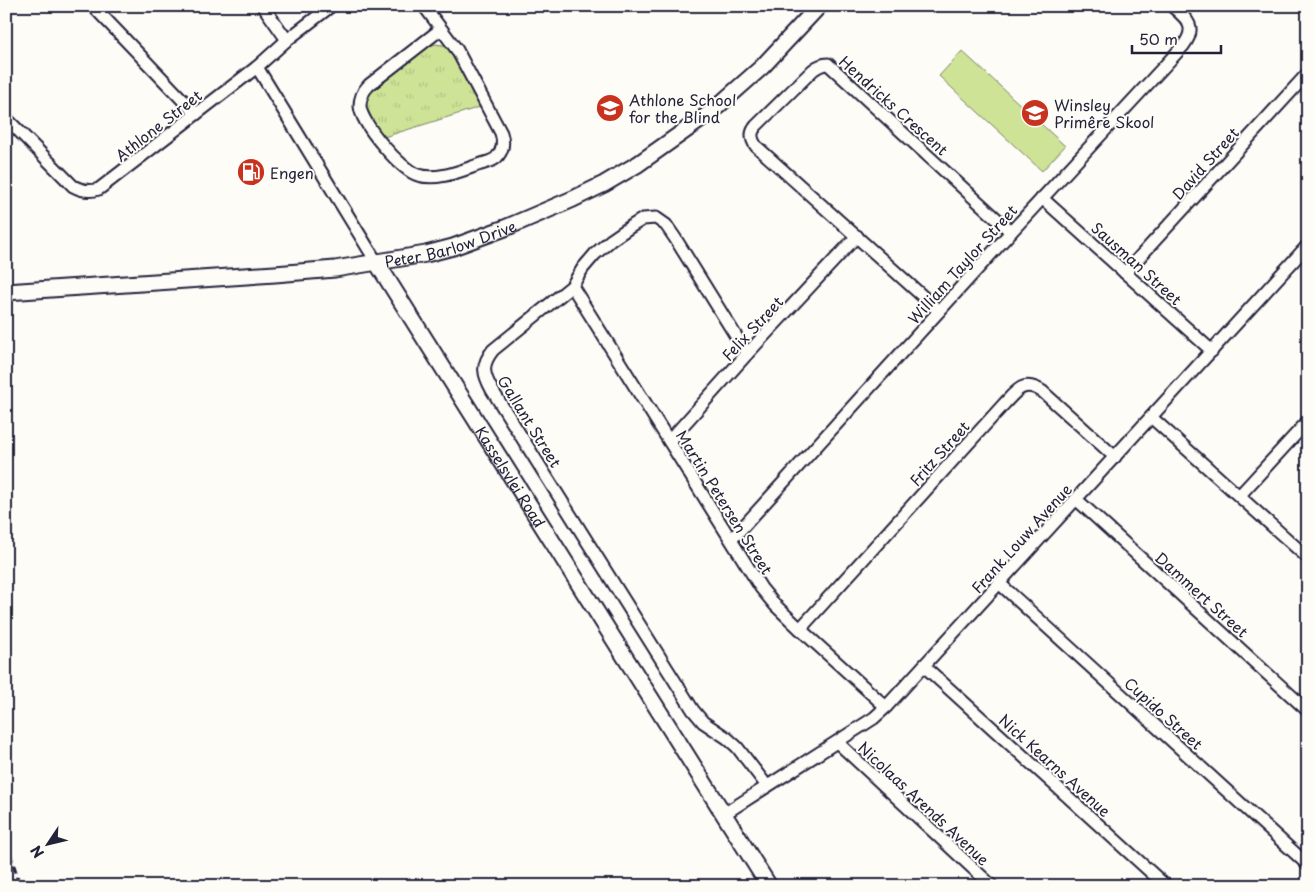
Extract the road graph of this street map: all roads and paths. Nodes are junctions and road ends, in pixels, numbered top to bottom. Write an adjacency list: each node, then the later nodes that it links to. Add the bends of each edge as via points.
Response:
1 (93, 6): 11 (street)
2 (263, 6): 8 (street)
3 (331, 6): 8 (street, Athlone Street)
4 (424, 6): 7 (street)
5 (819, 6): 17 (street, Peter Barlow Drive, via 762,67 710,113 604,184 545,212 453,247)
6 (1172, 6): 13 (street, William Taylor Street, via 1188,22 1189,38)
7 (441, 29): 7 (street, via 457,50 501,133 503,143 500,153 492,160 455,173 424,177 408,170 381,144 363,117 360,105 362,94 369,86)
8 (287, 40): 9 (street, Athlone Street)
9 (257, 67): 11 (street, Athlone Street); 17 (street, Kasselsvlei Road)
10 (1308, 73): 18 (street, David Street)
11 (196, 114): 12 (street, Athlone Street, via 104,187 94,191 78,189 68,183)
12 (6, 118)
13 (1042, 198): 14 (street, William Taylor Street); 18 (street, Sausman Street)
14 (1011, 232): 15 (street, Hendricks Crescent, via 832,67 824,64 813,70 752,130 752,140); 21 (street, William Taylor Street)
15 (857, 236): 21 (street, Hendricks Crescent); 23 (street, Felix Street)
16 (1308, 245): 22 (street, Frank Louw Avenue)
17 (377, 263): 20 (street, Peter Barlow Drive, via 275,274); 39 (street, Kasselsvlei Road)
18 (1125, 273): 22 (street, Sausman Street)
19 (572, 286): 23 (street, Gallant Street, via 583,268 611,240 643,219 656,218 675,238); 26 (street, Martin Petersen Street); 38 (street, Gallant Street, via 493,350 485,363 486,378 693,710 703,722 737,747)
20 (6, 292)
21 (939, 311): 30 (street, William Taylor Street)
22 (1212, 351): 24 (street, Frank Louw Avenue)
23 (747, 354): 26 (street, Felix Street)
24 (1151, 417): 27 (street, Frank Louw Avenue); 28 (street)
25 (1308, 421): 28 (street)
26 (669, 442): 30 (street, Martin Petersen Street)
27 (1115, 457): 29 (street, Frank Louw Avenue); 33 (street, Fritz Street, via 1036,387 1019,389)
28 (1239, 496): 31 (street)
29 (1076, 499): 32 (street, Frank Louw Avenue); 36 (street, Dammert Street)
30 (732, 539): 33 (street, Martin Petersen Street, via 761,588)
31 (1308, 558)
32 (999, 584): 34 (street, Frank Louw Avenue); 40 (street, Cupido Street)
33 (800, 629): 35 (street, Martin Petersen Street)
34 (924, 666): 35 (street, Frank Louw Avenue); 43 (street, Nick Kearns Avenue)
35 (886, 708): 37 (street, Frank Louw Avenue)
36 (1308, 711)
37 (837, 742): 38 (street, Frank Louw Avenue); 42 (street, Nicolaas Arends Avenue)
38 (767, 786): 39 (street, Frank Louw Avenue)
39 (724, 814): 41 (street, Kasselsvlei Road)
40 (1308, 865)
41 (769, 886)
42 (992, 886)
43 (1166, 886)

